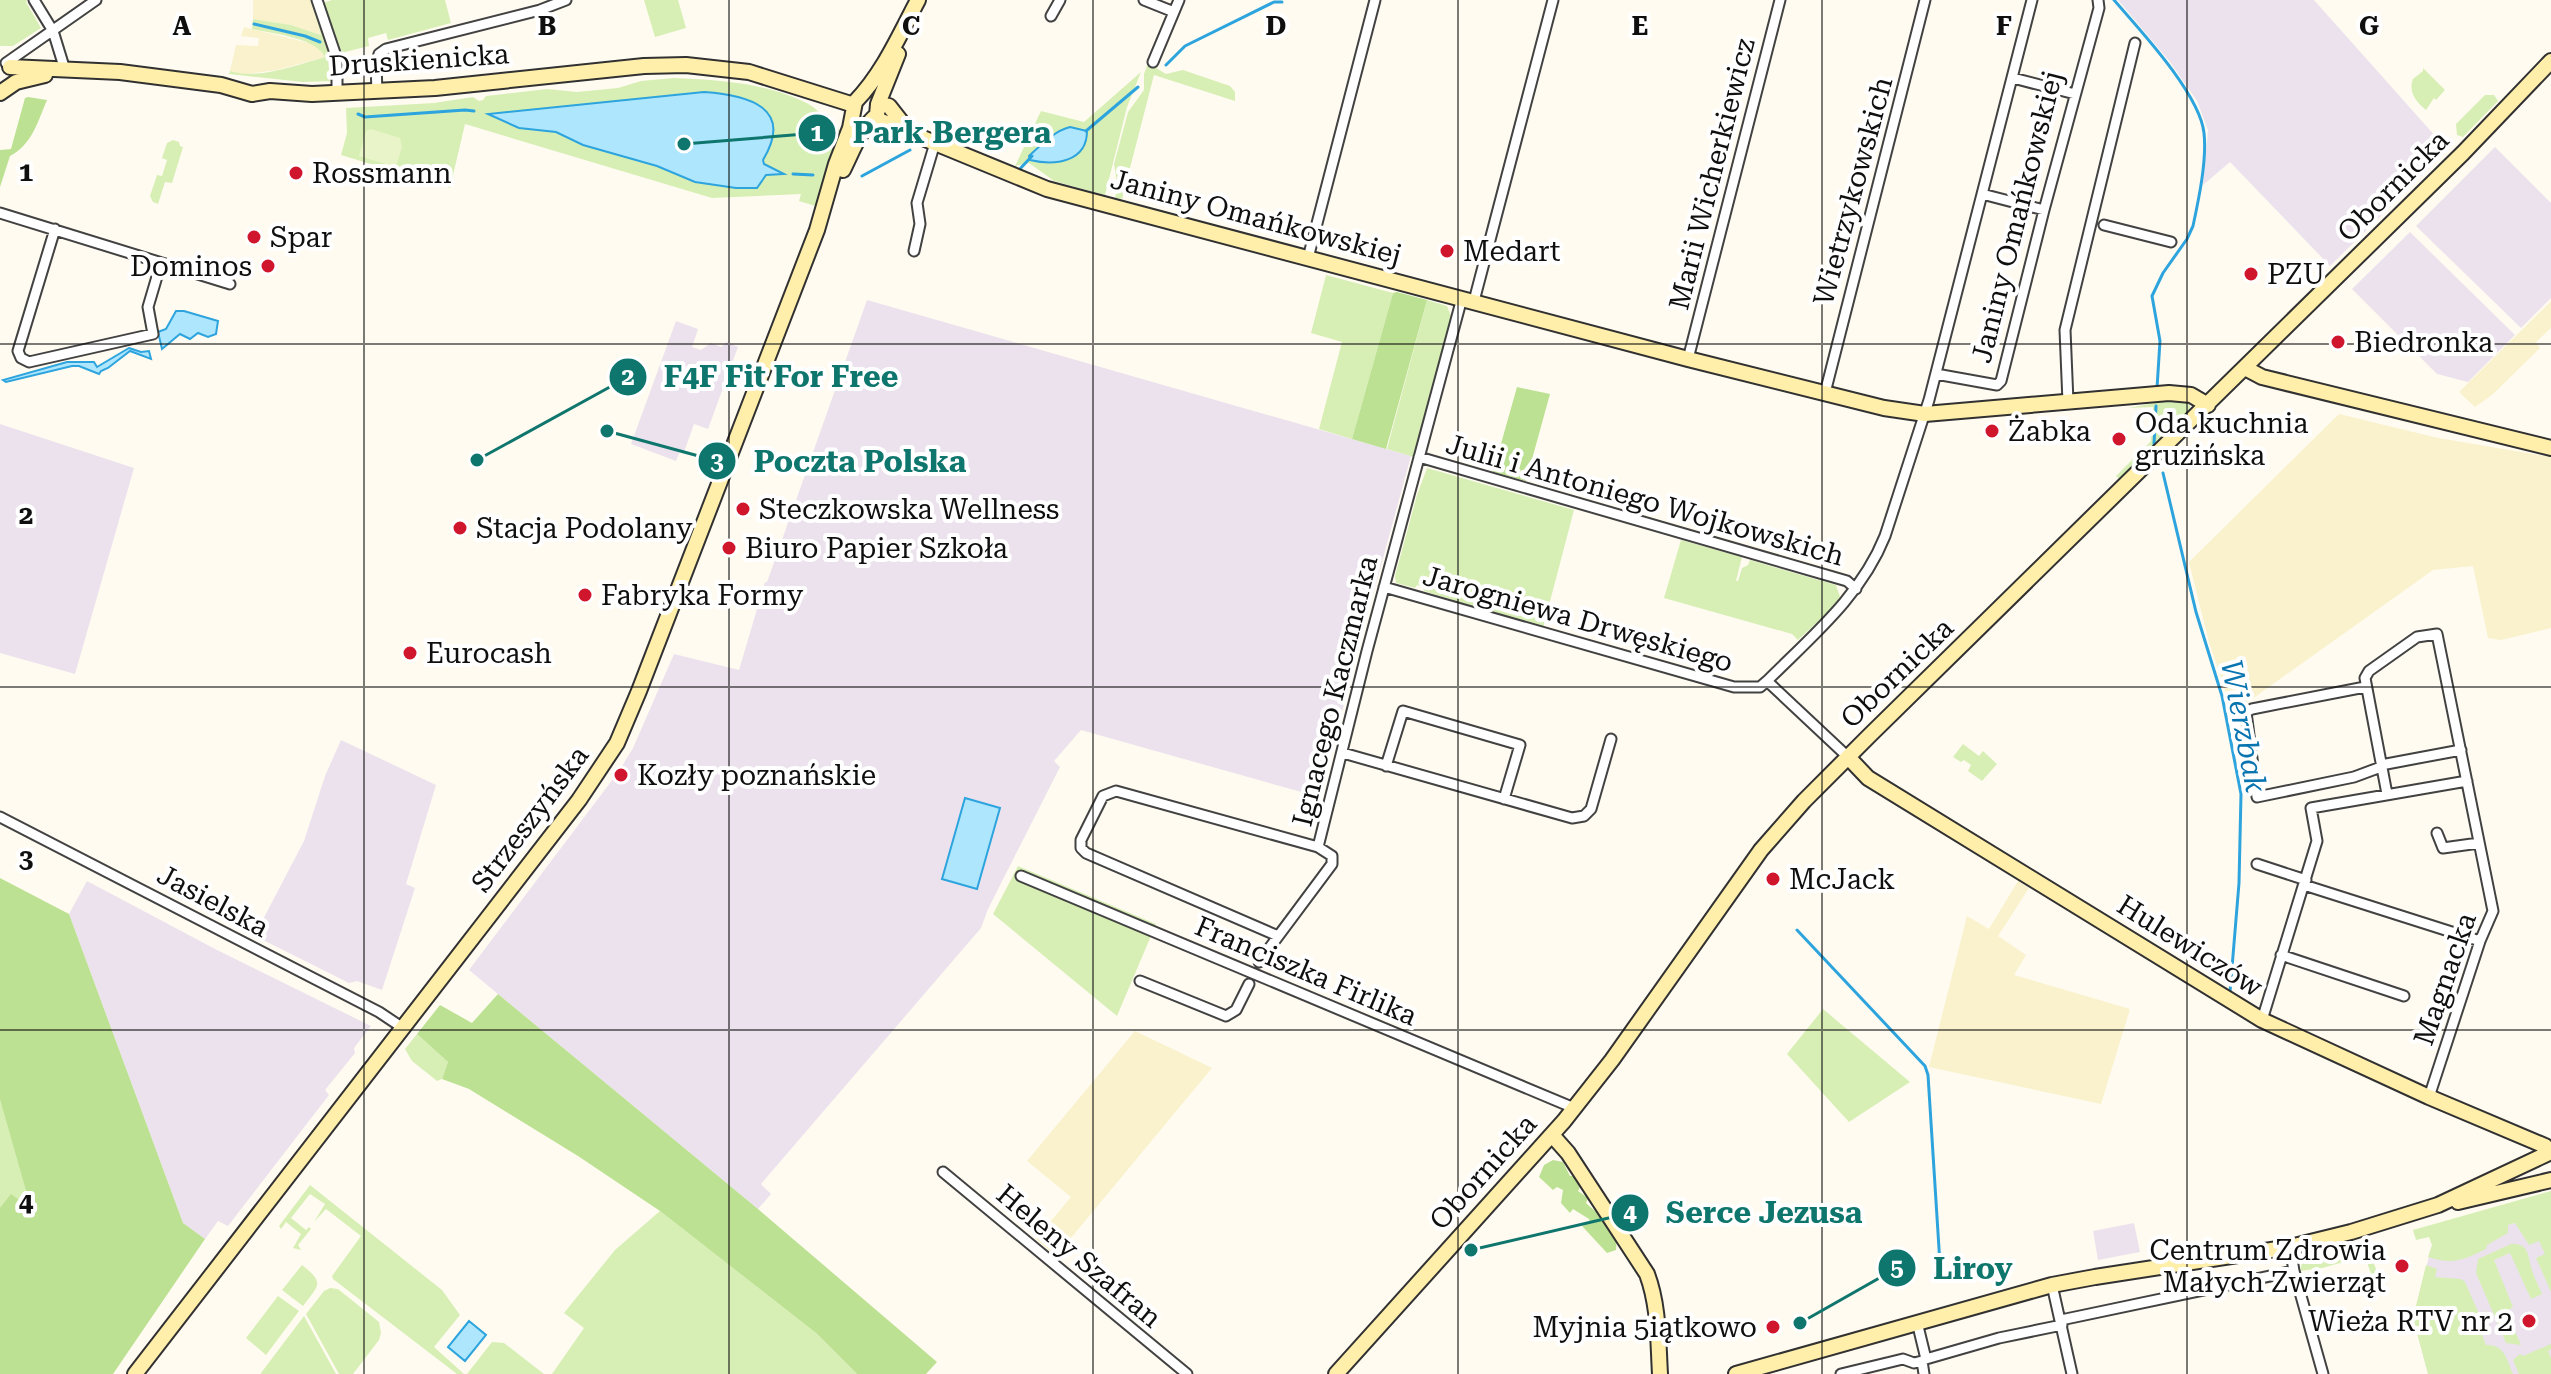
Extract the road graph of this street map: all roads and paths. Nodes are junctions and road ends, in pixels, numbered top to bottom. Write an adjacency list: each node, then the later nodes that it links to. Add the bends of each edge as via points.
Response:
1 (34, 0): 17 (street)
2 (96, 0): 17 (street)
3 (317, 0): 26 (street, via 337,59)
4 (566, 0): 25 (street, via 386,49 376,65)
5 (918, 0): 28 (street, Strzeszyńska); 29 (street, Strzeszyńska)
6 (1060, 0): 16 (street)
7 (1144, 0): 15 (street)
8 (1179, 0): 15 (street)
9 (1375, 0): 39 (street)
10 (1553, 0): 42 (street, Ignacego Kaczmarka)
11 (1780, 0): 43 (street, Marii Wicherkiewicz)
12 (1925, 0): 46 (street, Wietrzykowskich)
13 (2032, 0): 23 (street, Janiny Omańkowskiej)
14 (2098, 0): 27 (street, Janiny Omańkowskiej)
15 (1174, 12): 20 (street)
16 (1051, 16)
17 (53, 31): 21 (street); 22 (street)
18 (2135, 43): 47 (street, via 2065,330)
19 (2551, 61): 44 (street, Obornicka)
20 (1153, 62)
21 (5, 64): 22 (street, Druskienicka); 24 (street, via 13,80)
22 (65, 70): 24 (street, Druskienicka); 26 (street, Druskienicka, via 120,72 252,94)
23 (2013, 78): 27 (street); 31 (street, Janiny Omańkowskiej)
24 (5, 89)
25 (377, 92): 26 (street, Druskienicka); 28 (street, Druskienicka, via 686,65 749,72)
26 (337, 94)
27 (2075, 94): 32 (street, Janiny Omańkowskiej)
28 (857, 104): 29 (street, via 860,119); 29 (street, via 872,97); 34 (street, Strzeszyńska)
29 (874, 114): 30 (street, Janiny Omańkowskiej, via 889,106 907,130); 34 (street, Strzeszyńska)
30 (935, 143): 38 (street, via 917,203 920,224); 39 (street, Janiny Omańkowskiej, via 1047,189)
31 (1982, 194): 32 (street); 45 (street, Janiny Omańkowskiej)
32 (2044, 210): 45 (street, Janiny Omańkowskiej, via 2001,381 1985,384)
33 (0, 213): 36 (street)
34 (823, 214): 80 (street, Strzeszyńska, via 617,743)
35 (2104, 225): 37 (street)
36 (55, 229): 40 (street); 40 (street, via 18,351 29,362 153,334 148,307)
37 (2171, 242)
38 (914, 251)
39 (1308, 258): 42 (street, Janiny Omańkowskiej)
40 (161, 263): 41 (street)
41 (230, 284)
42 (1468, 300): 43 (street, Janiny Omańkowskiej); 51 (street, Ignacego Kaczmarka)
43 (1688, 359): 46 (street, Janiny Omańkowskiej)
44 (2245, 368): 48 (street, Obornicka); 50 (street, via 2262,377)
45 (1936, 374): 49 (street, Janiny Omańkowskiej)
46 (1825, 393): 49 (street, Janiny Omańkowskiej)
47 (2068, 402): 48 (street, Janiny Omańkowskiej, via 2181,393); 49 (street, Janiny Omańkowskiej)
48 (2208, 405): 59 (street, Obornicka)
49 (1925, 414): 53 (street, via 1877,555)
50 (2551, 448)
51 (1419, 457): 52 (street, Ignacego Kaczmarka); 53 (street, Julii i Antoniego Wojkowskich, via 1847,581)
52 (1384, 587): 54 (street, Jarogniewa Drwęskiego, via 1734,687); 58 (street, Ignacego Kaczmarka)
53 (1856, 589): 54 (street)
54 (1764, 684): 59 (street, Jarogniewa Drwęskiego)
55 (2365, 687): 57 (street, Magnacka, via 2369,671 2417,637 2437,634); 61 (street); 61 (street, via 2246,712 2257,797 2354,777)
56 (1611, 739): 64 (street, via 1591,809 1584,816 1572,818)
57 (2461, 750): 61 (street); 62 (street, Magnacka)
58 (1343, 753): 60 (street); 68 (street, Ignacego Kaczmarka)
59 (1848, 757): 79 (street, Hulewiczów, via 1868,778); 82 (street, Obornicka, via 1754,859)
60 (1386, 766): 64 (street); 64 (street, via 1403,711 1520,745)
61 (2381, 766): 63 (street)
62 (2467, 781): 63 (street); 67 (street, Magnacka)
63 (2387, 794): 71 (street, via 2311,808 2317,841)
64 (1504, 799)
65 (0, 817): 80 (street, Jasielska)
66 (2437, 833): 67 (street, via 2443,848)
67 (2479, 843): 73 (street, Magnacka, via 2493,911)
68 (1318, 847): 72 (street, Franciszka Firlika, via 1332,856 1332,864); 72 (street, Ignacego Kaczmarka, via 1116,791 1103,796 1081,840 1086,853)
69 (2257, 864): 71 (street)
70 (1021, 876): 82 (street, Franciszka Firlika)
71 (2305, 882): 73 (street); 74 (street)
72 (1278, 936): 75 (street, Franciszka Firlika)
73 (2480, 941): 81 (street, Magnacka)
74 (2281, 955): 78 (street); 79 (street)
75 (1259, 962)
76 (1140, 981): 77 (street, Franciszka Firlika, via 1226,1016 1236,1010)
77 (1249, 984)
78 (2404, 996)
79 (2262, 1020): 81 (street, Hulewiczów)
80 (403, 1028): 96 (street, Strzeszyńska)
81 (2429, 1097): 84 (street, Hulewiczów)
82 (1574, 1108): 83 (street, Obornicka)
83 (1552, 1135): 98 (street, Obornicka); 99 (street, via 1647,1274 1654,1294)
84 (2527, 1139): 85 (street, Hulewiczów); 86 (street, via 2529,1153)
85 (2551, 1152): 86 (street)
86 (2518, 1167): 89 (street)
87 (943, 1172): 97 (street, Heleny Szafran)
88 (2551, 1180): 89 (street)
89 (2438, 1205): 90 (street)
90 (2290, 1247): 91 (street); 92 (street)
91 (2294, 1271): 94 (street); 104 (street)
92 (2052, 1285): 93 (street); 94 (street)
93 (1917, 1322): 95 (street); 100 (street)
94 (2061, 1322): 95 (street); 103 (street)
95 (1924, 1360): 101 (street, via 1903,1359); 102 (street)
96 (135, 1374)
97 (1187, 1374)
98 (1336, 1374)
99 (1660, 1374)
100 (1737, 1374)
101 (1841, 1374)
102 (1924, 1374)
103 (2072, 1374)
104 (2323, 1374)

